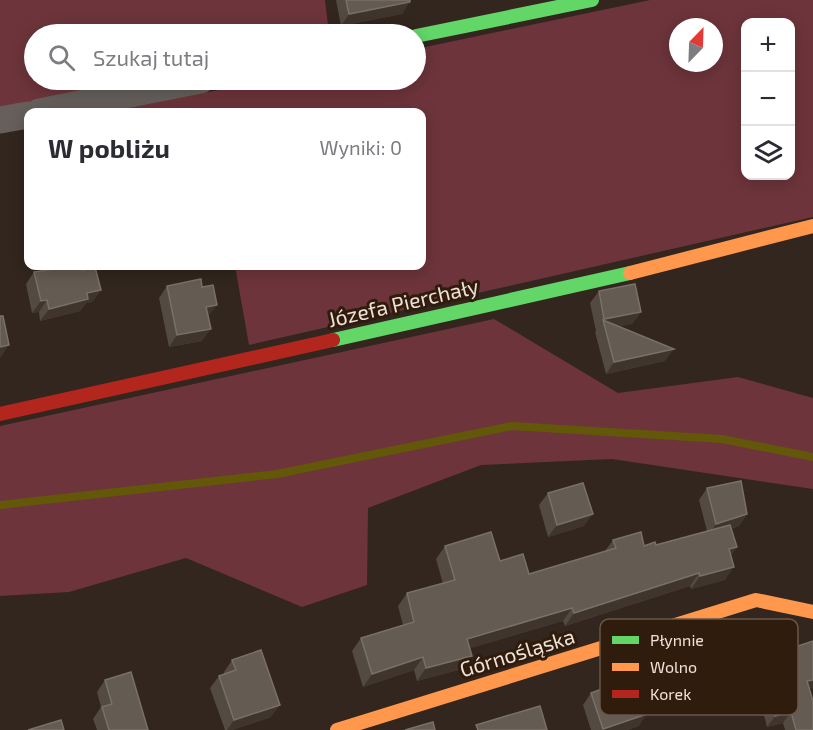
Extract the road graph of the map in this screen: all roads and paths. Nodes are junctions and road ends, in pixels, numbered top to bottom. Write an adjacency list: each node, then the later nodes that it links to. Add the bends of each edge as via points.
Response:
1 (592, 0): 2 (street)
2 (426, 34)
3 (150, 90): 4 (street)
4 (59, 108)
5 (24, 116): 6 (street)
6 (0, 120)
7 (813, 226): 8 (street, Józefa Pierchały, via 603,279)
8 (0, 414)
9 (813, 612): 10 (street, Górnośląska, via 756,600)
10 (695, 619)
11 (600, 648): 12 (street, Górnośląska)
12 (337, 730)

